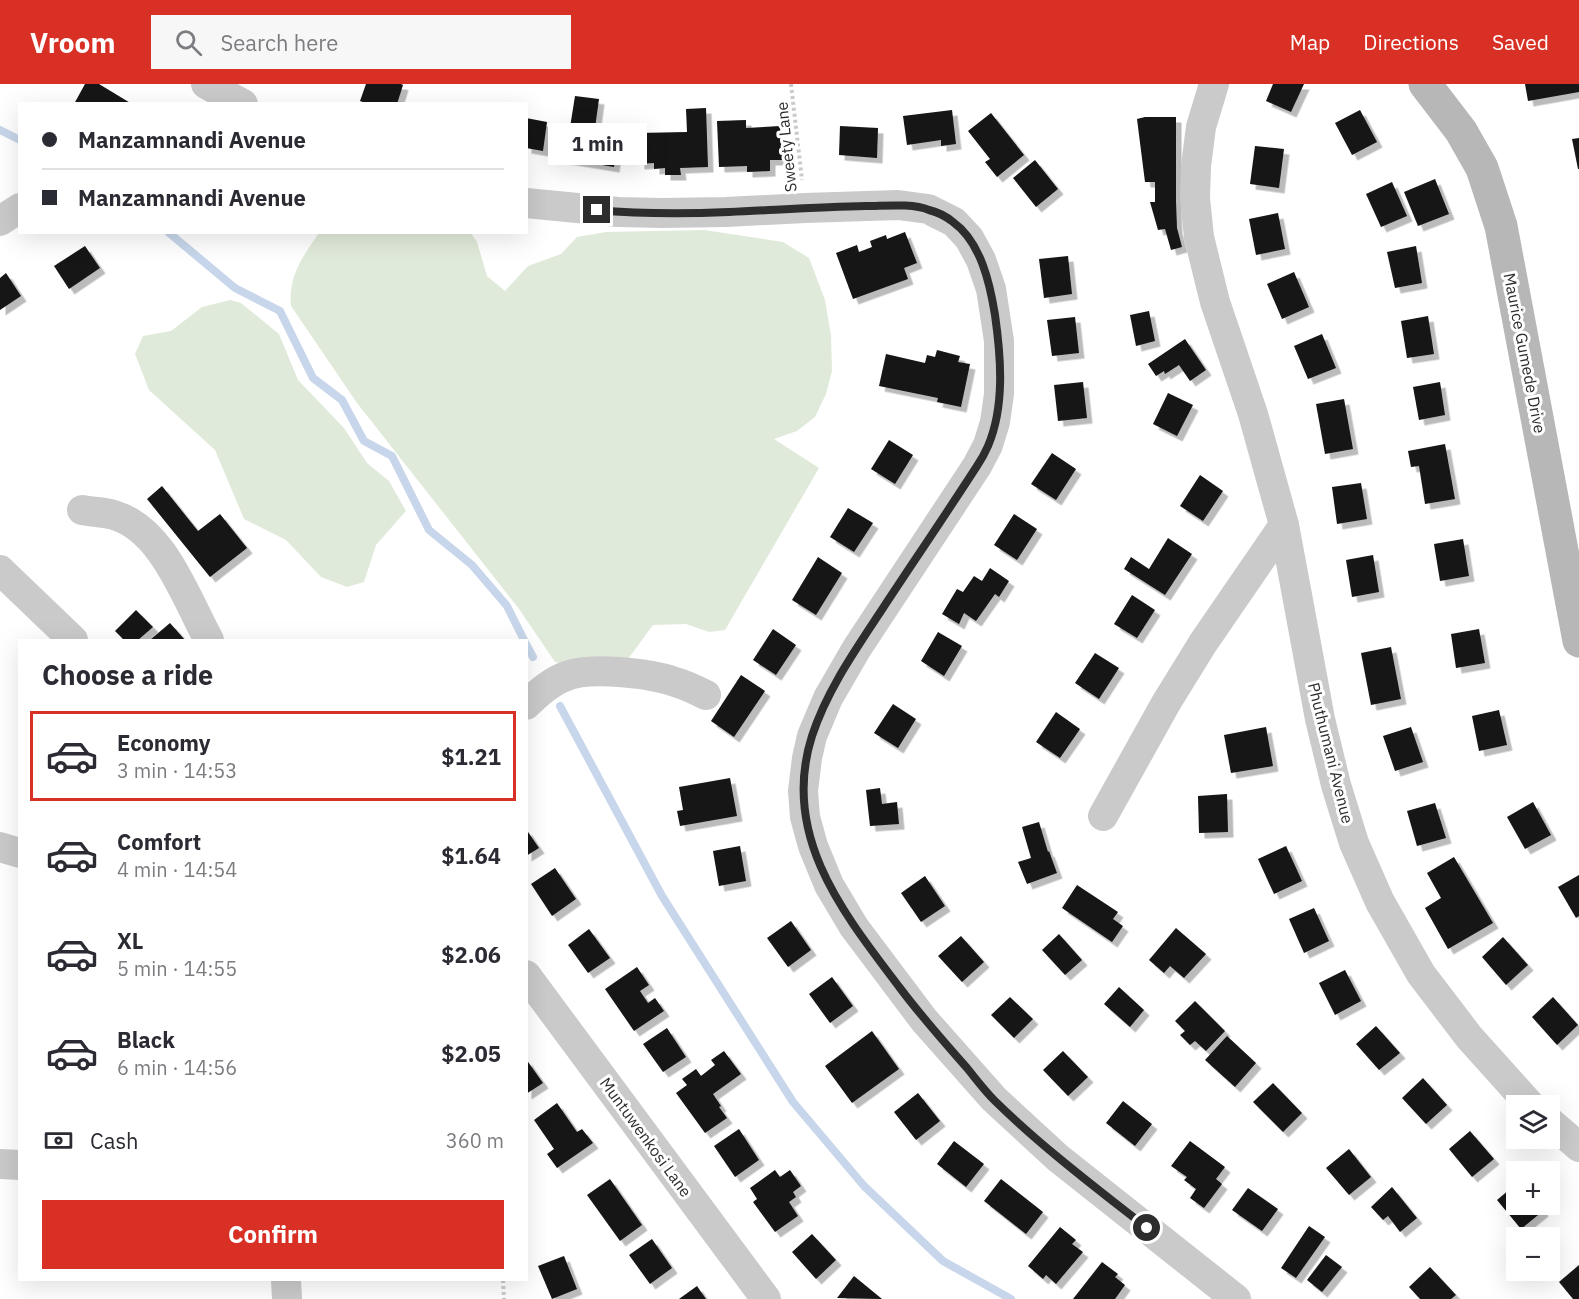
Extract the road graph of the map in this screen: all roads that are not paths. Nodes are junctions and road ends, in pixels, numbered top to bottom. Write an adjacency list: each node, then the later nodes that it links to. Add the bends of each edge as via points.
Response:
1 (206, 84): 4 (street)
2 (1214, 84): 9 (street, Phuthumani Avenue, via 1201,127 1196,166 1199,237 1215,302 1253,414)
3 (1425, 84): 13 (street, Maurice Gumede Drive, via 1461,131 1482,168 1502,226)
4 (239, 102)
5 (528, 203): 28 (street, via 618,212 898,205 928,209 954,222 969,238 991,289 999,341 995,422 977,466 828,698 807,758 805,817 829,885 854,927 924,1020 993,1099 1058,1158)
6 (18, 209): 7 (street)
7 (0, 221)
8 (82, 510): 12 (street, via 115,515 149,538 166,558)
9 (1284, 525): 16 (street, via 1166,703); 20 (street, Phuthumani Avenue, via 1320,719 1354,843 1380,902 1421,974)
10 (0, 570): 11 (street)
11 (72, 639)
12 (208, 639)
13 (1579, 640)
14 (706, 695): 15 (street, via 674,681 586,671 564,676)
15 (534, 698)
16 (1103, 816)
17 (0, 847): 18 (street)
18 (18, 852)
19 (528, 978): 27 (street, Muntuwenkosi Lane)
20 (1522, 1095)
21 (1560, 1131): 22 (street)
22 (1579, 1148)
23 (0, 1164): 24 (street)
24 (18, 1165)
25 (286, 1281): 26 (street)
26 (287, 1299)
27 (766, 1299)
28 (1236, 1299)

